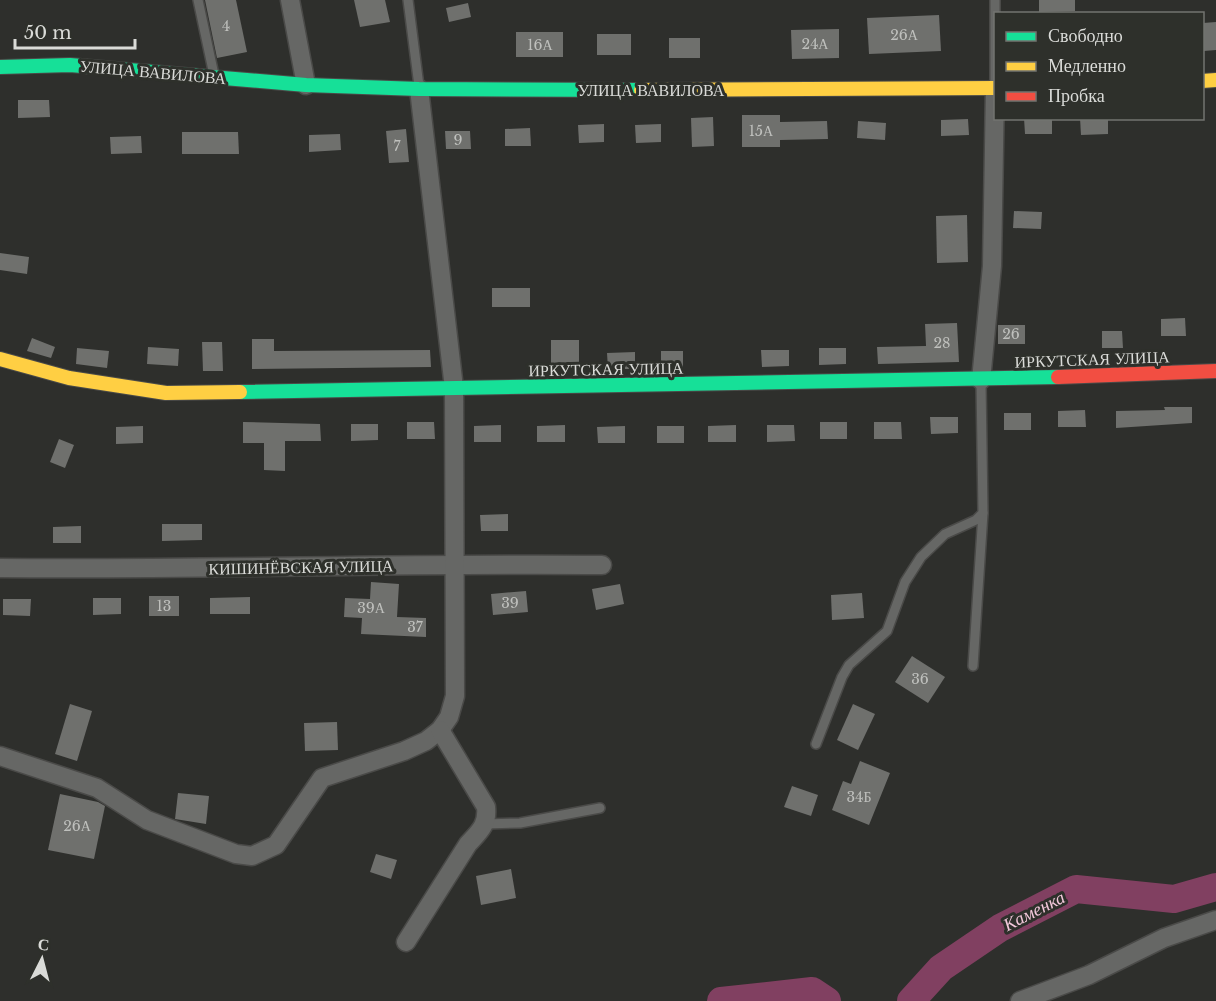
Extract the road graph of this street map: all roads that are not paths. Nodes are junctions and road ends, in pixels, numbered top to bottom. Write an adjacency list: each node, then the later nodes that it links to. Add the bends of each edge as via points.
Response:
1 (198, 0): 5 (lane)
2 (290, 0): 6 (street)
3 (408, 0): 7 (lane)
4 (0, 67): 5 (street, УЛИЦА ВАВИЛОВА, via 70,65)
5 (214, 77): 6 (street, УЛИЦА ВАВИЛОВА)
6 (306, 85): 7 (street, УЛИЦА ВАВИЛОВА)
7 (419, 88): 8 (street, УЛИЦА ВАВИЛОВА); 13 (street)
8 (994, 88)
9 (994, 120): 12 (street, via 992,266)
10 (0, 360): 13 (street, ИРКУТСКАЯ УЛИЦА, via 69,378 166,393)
11 (1216, 371): 12 (street, ИРКУТСКАЯ УЛИЦА)
12 (981, 380): 13 (street, ИРКУТСКАЯ УЛИЦА); 14 (lane)
13 (454, 388): 15 (street)
14 (983, 513): 18 (lane); 20 (lane, via 945,534 921,557 905,582 887,631 842,677)
15 (456, 563): 16 (street, КИШИНЁВСКАЯ УЛИЦА); 17 (street, КИШИНЁВСКАЯ УЛИЦА, via 175,570); 19 (street, via 455,696)
16 (602, 565)
17 (0, 568)
18 (973, 666)
19 (440, 730): 21 (street, via 417,746 321,778 276,845 252,856 236,854 147,820 97,789); 23 (street, via 486,807)
20 (816, 744)
21 (0, 756)
22 (600, 808): 23 (lane, via 520,823)
23 (485, 824): 25 (street)
24 (1216, 920): 26 (street, via 1164,938 1089,975)
25 (406, 942)
26 (1020, 1001)

